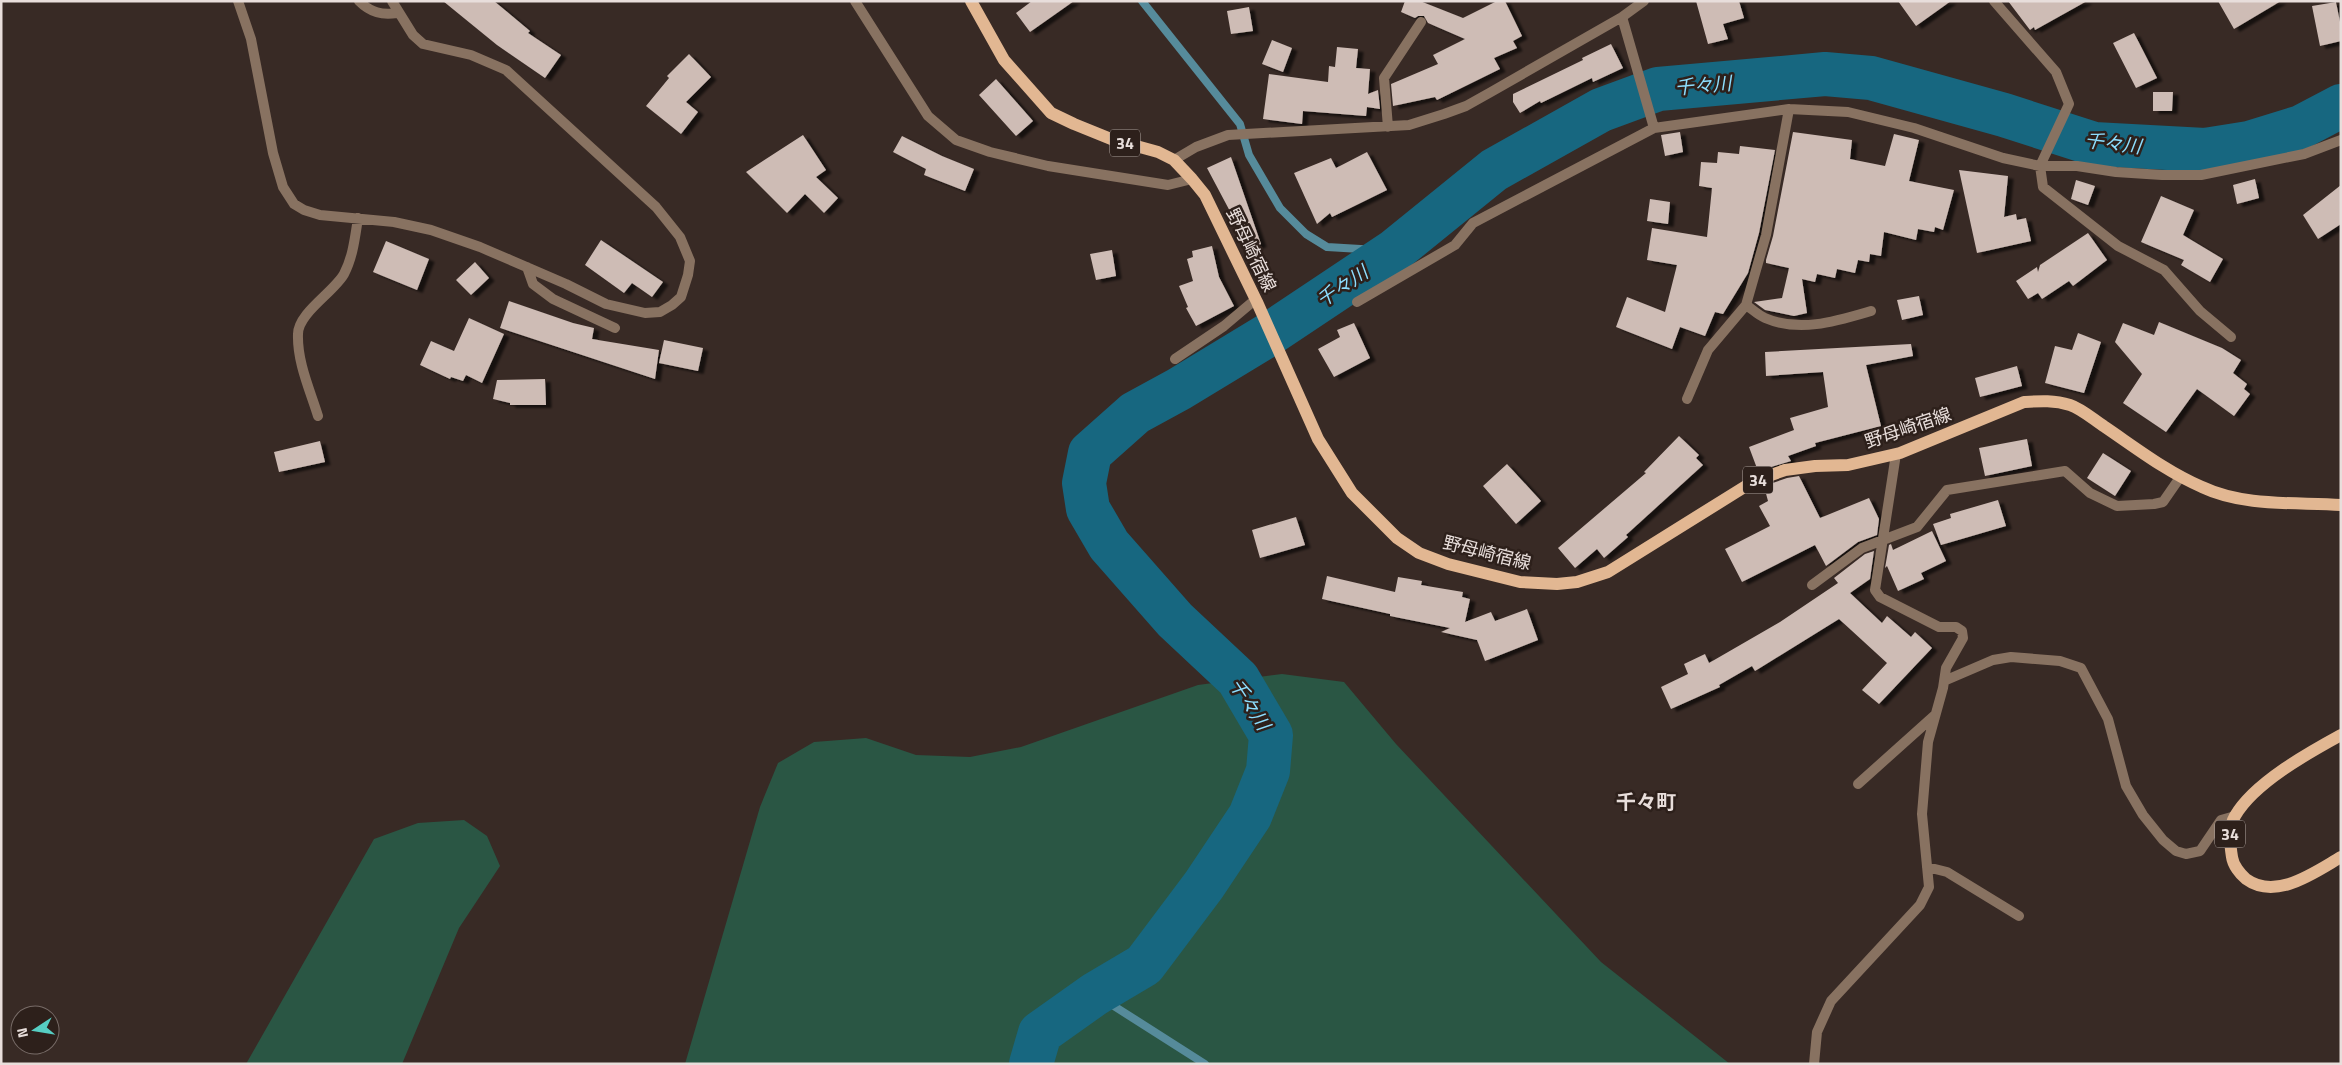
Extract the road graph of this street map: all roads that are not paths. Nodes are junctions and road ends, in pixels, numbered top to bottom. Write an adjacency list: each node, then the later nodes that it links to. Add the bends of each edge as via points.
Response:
1 (238, 1): 18 (street, via 251,39 282,186 294,204 304,210 320,215)
2 (359, 1): 8 (street, via 373,12)
3 (392, 1): 8 (street)
4 (855, 1): 17 (street, via 928,116 956,140 1048,166 1168,184)
5 (971, 1): 15 (main road, 野母崎宿線 / 34, via 1004,60 1051,113 1111,139 1158,152)
6 (1644, 1): 9 (street)
7 (1994, 1): 16 (street, via 2056,72 2069,104)
8 (397, 13): 19 (street, via 423,44 471,54 506,70 656,207 680,237 690,260 681,297 660,312 645,313 606,304)
9 (1622, 17): 12 (street, via 1466,106 1409,125); 13 (street)
10 (1421, 22): 12 (street, via 1384,78)
11 (1789, 109): 13 (street); 16 (street, via 1848,112); 22 (street, via 1766,235)
12 (1388, 127): 15 (street, via 1228,135 1196,147)
13 (1654, 128): 21 (street, via 1473,223 1455,245)
14 (2341, 140): 16 (street, via 2304,154 2201,175)
15 (1174, 160): 17 (main road, 野母崎宿線 / 34)
16 (2040, 166): 25 (street, via 2048,192 2118,246 2164,270 2200,311)
17 (1192, 179): 20 (main road, 野母崎宿線 / 34, via 1205,195)
18 (358, 218): 19 (street, via 431,230); 28 (street, via 352,255 344,275 306,316 298,332 302,364)
19 (527, 267): 24 (street, via 532,284 553,299)
20 (1256, 301): 26 (street); 29 (main road, 野母崎宿線 / 34, via 1318,439 1352,493 1378,521 1419,553 1448,564 1520,582 1563,583 1608,572 1754,482 1785,470 1848,465)
21 (1357, 302)
22 (1746, 305): 23 (street, via 1765,318 1794,325 1826,324); 27 (street, via 1708,350)
23 (1871, 311)
24 (615, 328)
25 (2231, 337)
26 (1174, 359)
27 (1687, 399)
28 (318, 416)
29 (1896, 454): 30 (main road, 野母崎宿線 / 34, via 2024,402 2053,401 2072,406); 32 (street)
30 (2181, 476): 31 (main road, 野母崎宿線 / 34, via 2202,488 2240,498); 32 (street, via 2163,502 2154,504 2117,506 2090,493 2065,471 1947,490 1917,527)
31 (2341, 505)
32 (1884, 540): 33 (street, via 1862,548); 34 (street, via 1875,590 1880,597 1940,627 1956,627 1962,631 1963,638 1946,668)
33 (1812, 585)
34 (1944, 682): 35 (street); 38 (street, via 1994,660 2011,657 2060,661 2081,668 2108,720 2126,786 2164,840 2176,851 2186,854 2200,851 2221,820)
35 (1936, 714): 37 (street); 40 (street, via 1928,742 1922,814)
36 (2341, 735): 38 (main road, 34, via 2299,758 2248,799)
37 (1858, 784)
38 (2235, 816): 39 (main road, 34, via 2230,828 2233,863 2253,884 2289,884)
39 (2341, 857)
40 (1927, 867): 41 (street, via 1947,872); 42 (street, via 1929,887 1920,905 1831,1001 1817,1032)
41 (2019, 916)
42 (1814, 1064)

